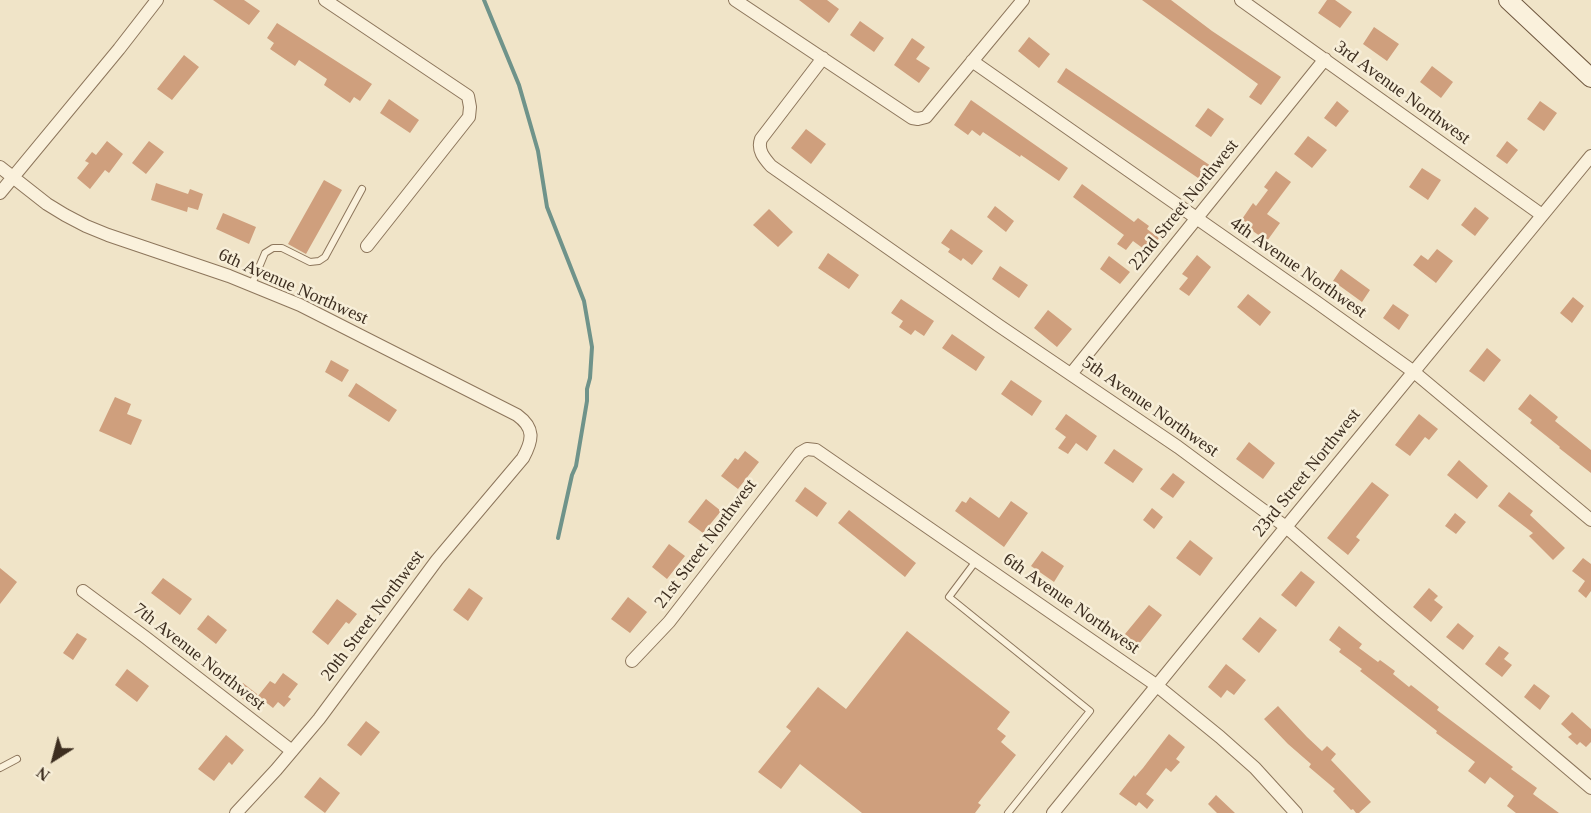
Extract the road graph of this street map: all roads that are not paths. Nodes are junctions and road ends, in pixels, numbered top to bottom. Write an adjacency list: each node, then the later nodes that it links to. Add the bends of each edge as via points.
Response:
1 (157, 0): 13 (street)
2 (325, 0): 18 (street, via 468,96 470,107 469,117)
3 (735, 0): 7 (street)
4 (1023, 0): 9 (street)
5 (1241, 0): 8 (street, 3rd Avenue Northwest)
6 (1508, 0): 10 (main road)
7 (823, 58): 9 (street, via 918,119 926,117); 21 (street, 5th Avenue Northwest, via 761,139 759,149 765,159)
8 (1325, 59): 16 (street, 3rd Avenue Northwest); 17 (street, 22nd Street Northwest)
9 (972, 61): 17 (street, 4th Avenue Northwest)
10 (1591, 78)
11 (1591, 156): 16 (street, 23rd Street Northwest)
12 (0, 167): 13 (street, 6th Avenue Northwest)
13 (13, 177): 15 (street); 19 (street, 6th Avenue Northwest, via 47,204 86,226)
14 (362, 189): 19 (lane, via 325,258 310,262 282,248 273,248 265,253)
15 (0, 193)
16 (1542, 215): 20 (street, 23rd Street Northwest)
17 (1197, 219): 20 (street, 4th Avenue Northwest); 21 (street, 22nd Street Northwest)
18 (367, 246)
19 (252, 284): 22 (street, 6th Avenue Northwest, via 328,318 517,415 526,423)
20 (1414, 372): 24 (street, 4th Avenue Northwest); 25 (street, 23rd Street Northwest)
21 (1071, 374): 25 (street, 5th Avenue Northwest)
22 (531, 436): 30 (street, 20th Street Northwest, via 523,458 437,560)
23 (807, 449): 26 (street, 6th Avenue Northwest, via 816,450); 28 (street, 21st Street Northwest, via 669,622)
24 (1591, 520)
25 (1286, 527): 29 (street, 23rd Street Northwest); 33 (street, 5th Avenue Northwest)
26 (976, 561): 29 (street, 6th Avenue Northwest); 35 (lane, via 948,597 1090,711)
27 (83, 591): 30 (street, 7th Avenue Northwest)
28 (632, 661)
29 (1156, 685): 36 (street, 23rd Street Northwest); 37 (street, 6th Avenue Northwest, via 1246,760)
30 (292, 751): 34 (street, 20th Street Northwest)
31 (16, 759): 32 (lane)
32 (0, 768)
33 (1591, 788)
34 (236, 813)
35 (1008, 813)
36 (1053, 813)
37 (1296, 813)

